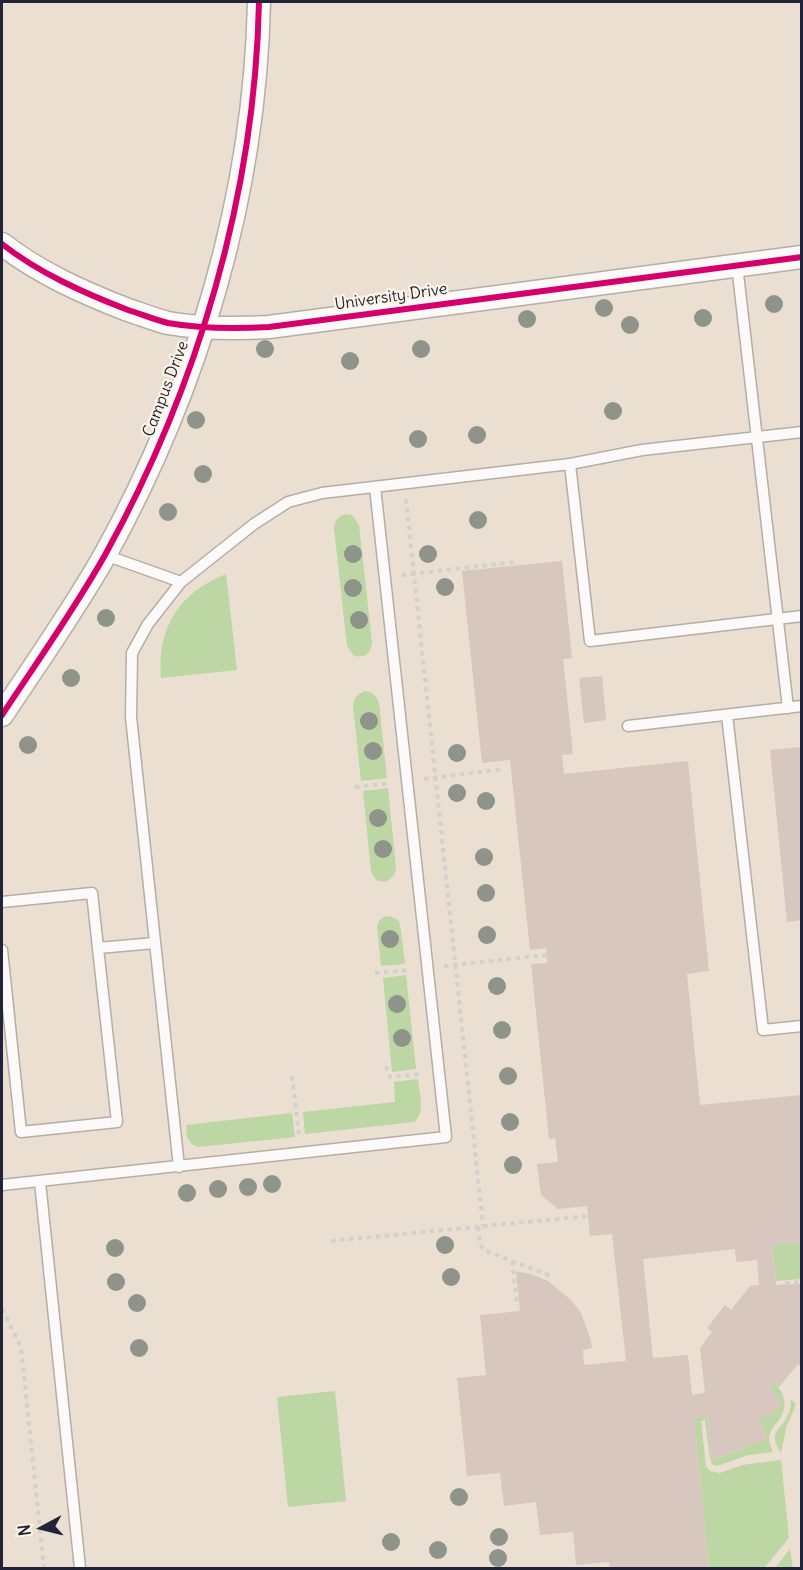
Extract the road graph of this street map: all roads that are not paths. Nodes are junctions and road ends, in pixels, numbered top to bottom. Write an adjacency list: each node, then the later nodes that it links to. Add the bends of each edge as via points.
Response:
1 (259, 2): 5 (street, Campus Drive, via 240,176)
2 (2, 244): 5 (street, University Drive, via 53,277 105,301 165,322)
3 (801, 257): 4 (street, University Drive)
4 (737, 265): 5 (street, University Drive, via 269,327); 7 (lane)
5 (204, 328): 10 (street, Campus Drive, via 161,440)
6 (801, 432): 7 (lane)
7 (757, 437): 8 (lane, via 642,450); 13 (lane)
8 (570, 464): 9 (lane); 13 (lane, via 591,641)
9 (375, 487): 11 (lane, via 322,493 288,502); 24 (lane, via 446,1137)
10 (105, 555): 11 (lane); 16 (street, Campus Drive)
11 (182, 582): 20 (lane, via 148,624 132,653 131,717)
12 (801, 616): 13 (lane)
13 (778, 619): 15 (lane)
14 (801, 706): 15 (lane)
15 (788, 708): 17 (lane)
16 (2, 715)
17 (727, 715): 18 (lane); 23 (lane, via 763,1029)
18 (628, 726)
19 (2, 902): 21 (lane, via 92,893)
20 (155, 942): 21 (lane); 24 (lane)
21 (98, 948): 22 (lane, via 117,1122 21,1132)
22 (2, 950)
23 (801, 1026)
24 (179, 1167): 25 (lane)
25 (40, 1182): 26 (lane); 27 (lane)
26 (2, 1185)
27 (80, 1569)

